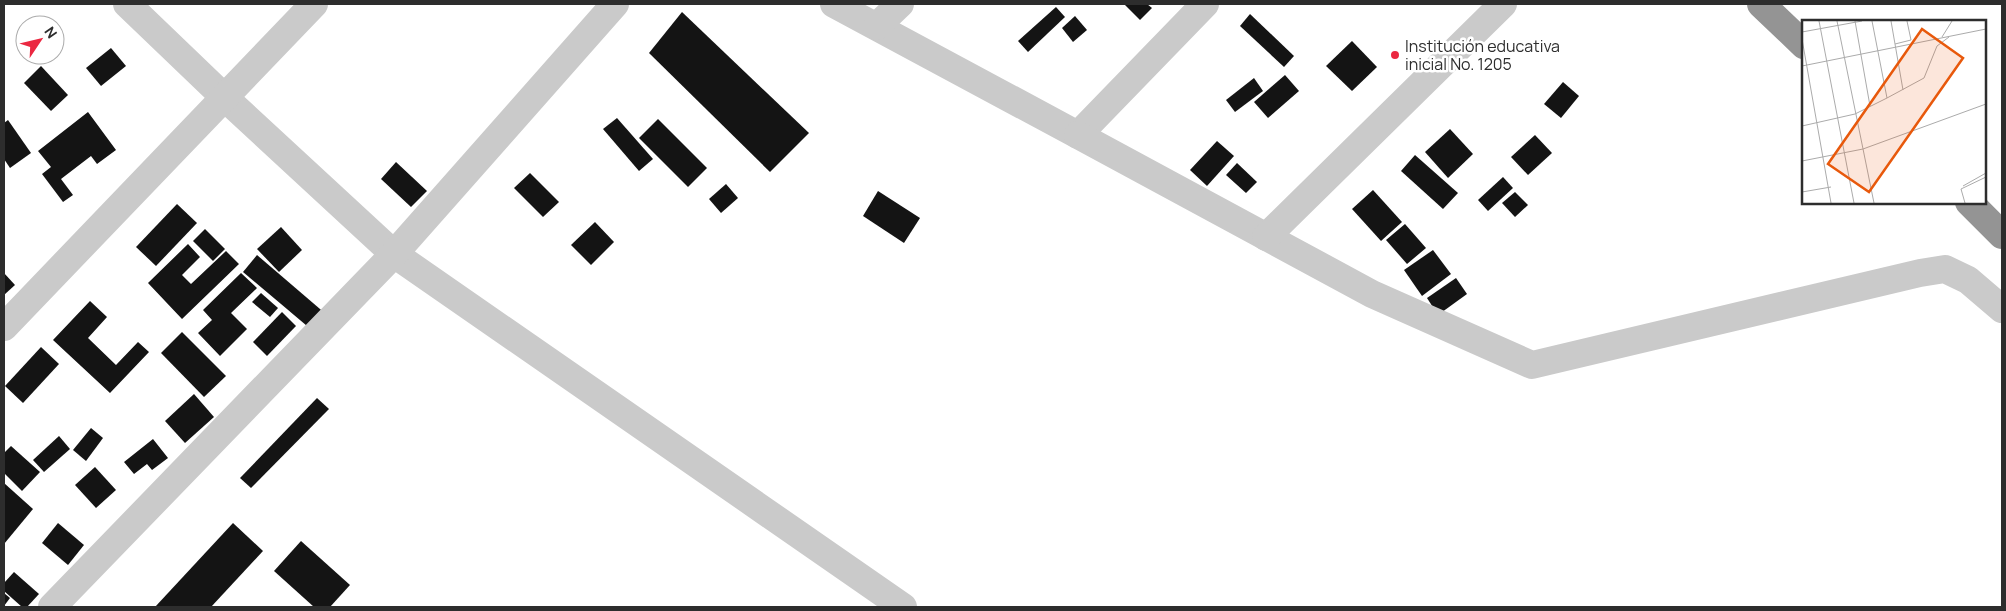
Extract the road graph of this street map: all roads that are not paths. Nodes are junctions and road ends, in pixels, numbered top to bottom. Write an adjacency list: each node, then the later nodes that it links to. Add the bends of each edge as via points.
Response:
1 (127, 4): 11 (street)
2 (314, 4): 11 (street)
3 (614, 4): 16 (street)
4 (834, 4): 9 (street)
5 (900, 4): 9 (street)
6 (1205, 4): 12 (street)
7 (1503, 4): 15 (street)
8 (1761, 4): 10 (highway)
9 (877, 26): 12 (street)
10 (1802, 42)
11 (224, 97): 16 (street); 18 (street)
12 (1078, 135): 15 (street)
13 (1970, 204): 14 (highway)
14 (2002, 235)
15 (1266, 237): 17 (street, via 1372,294 1532,365 1945,269 1968,280)
16 (394, 254): 19 (street); 20 (street)
17 (2002, 308)
18 (4, 327)
19 (52, 607)
20 (903, 607)

